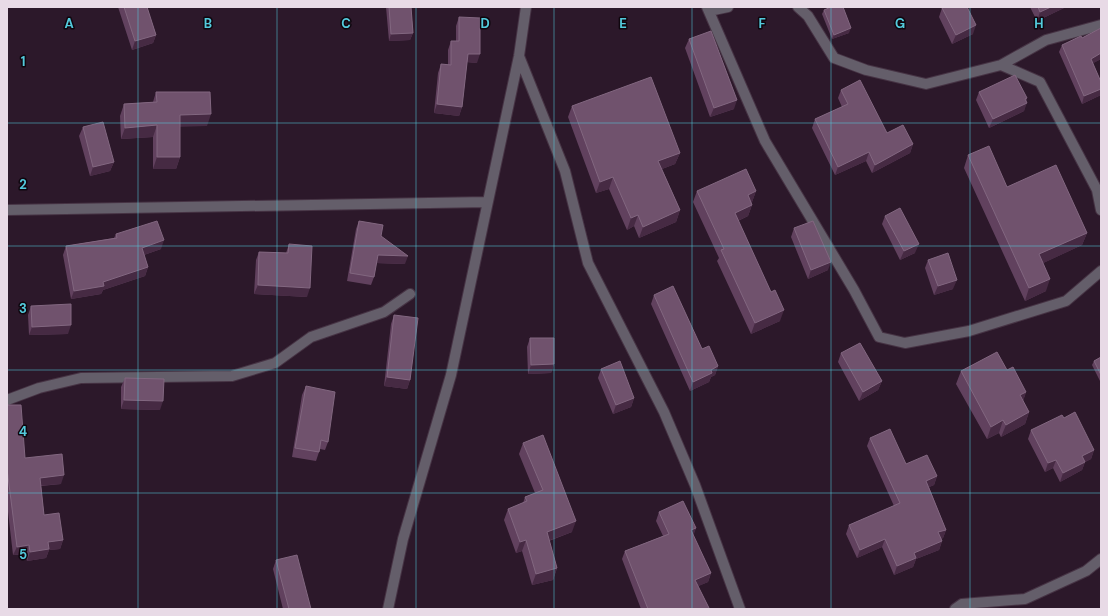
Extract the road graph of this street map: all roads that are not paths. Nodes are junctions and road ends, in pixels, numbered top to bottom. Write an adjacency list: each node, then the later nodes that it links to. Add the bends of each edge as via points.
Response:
1 (526, 7): 6 (street)
2 (728, 7): 4 (street)
3 (798, 7): 7 (street, via 808,16 834,58 866,70 926,84)
4 (708, 9): 11 (street, via 765,141 854,290 879,337 905,343 969,331 1066,301)
5 (1101, 25): 7 (street, via 1046,40)
6 (519, 56): 8 (street); 16 (street, via 565,171 588,263 664,412 695,485)
7 (1001, 65): 10 (street, via 1040,82 1097,190)
8 (487, 202): 9 (street); 15 (street, via 451,375 403,539)
9 (7, 210)
10 (1101, 210)
11 (1101, 271)
12 (410, 294): 13 (street, via 384,312 311,337 275,363 232,376 81,378 38,388)
13 (7, 400)
14 (1101, 559): 17 (street, via 1086,571 1025,599 962,604)
15 (388, 609)
16 (740, 609)
17 (955, 609)

